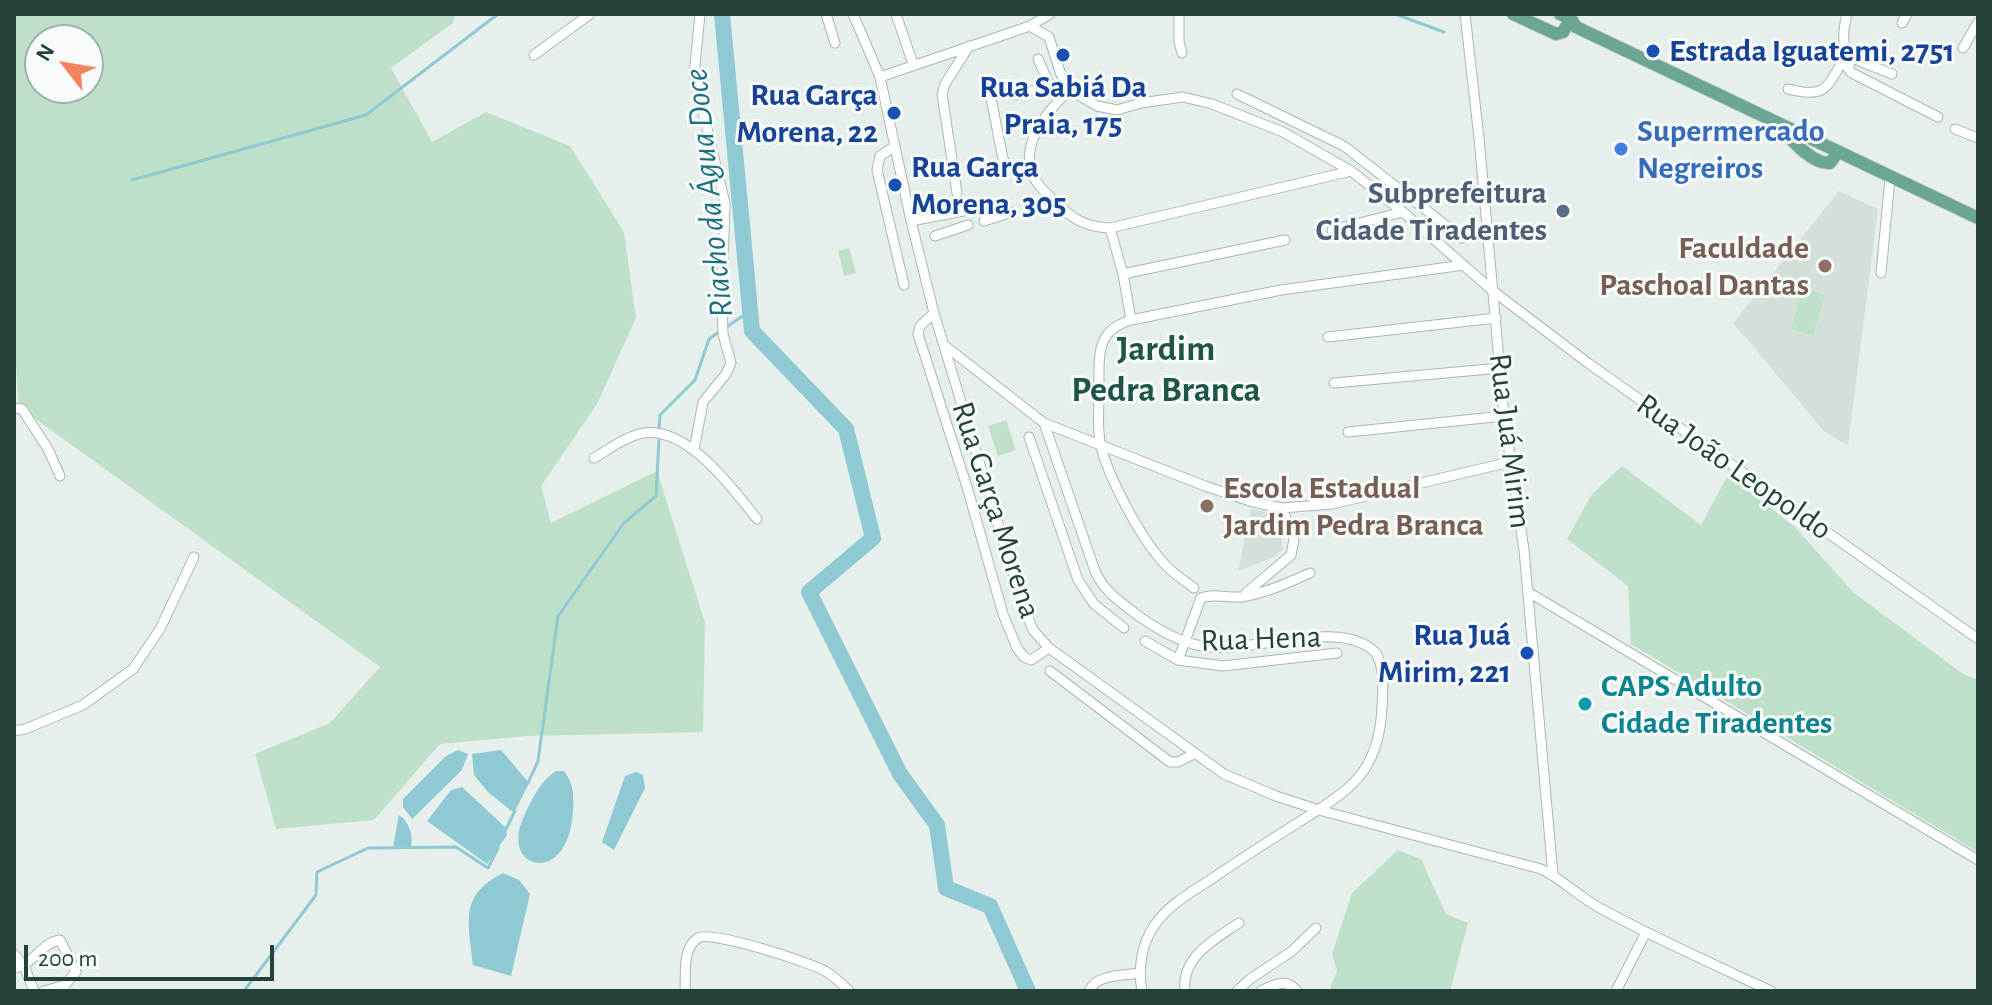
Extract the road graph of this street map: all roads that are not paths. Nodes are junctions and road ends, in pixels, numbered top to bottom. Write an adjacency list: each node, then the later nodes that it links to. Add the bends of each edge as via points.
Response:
1 (590, 14): 19 (street)
2 (700, 14): 74 (street, via 695,83 725,203 723,334 731,363 703,402)
3 (826, 14): 15 (street)
4 (853, 14): 24 (street, Rua Garça Morena)
5 (896, 14): 22 (street)
6 (1050, 14): 14 (street)
7 (1179, 14): 18 (street)
8 (1465, 14): 60 (street, Rua Juá Mirim)
9 (1513, 14): 12 (main road, via 1556,34)
10 (1529, 14): 12 (main road)
11 (1847, 14): 20 (street, via 1842,40)
12 (1568, 22): 40 (main road)
13 (1978, 22): 17 (street)
14 (1030, 26): 16 (street); 28 (street, via 1049,37)
15 (835, 43)
16 (969, 46): 22 (street); 41 (street, via 942,94)
17 (1963, 48)
18 (1182, 53)
19 (534, 55)
20 (1850, 55): 23 (street); 27 (street, via 1822,90 1808,94); 32 (street, via 1852,73)
21 (1038, 59): 25 (street)
22 (913, 64): 24 (street)
23 (1892, 74)
24 (880, 77): 35 (street, Rua Garça Morena)
25 (1050, 86): 30 (street); 31 (street)
26 (989, 88): 38 (street, via 1003,159 1012,170)
27 (1788, 89)
28 (1070, 90): 31 (street); 37 (street, Rua João Leopoldo, via 1110,110 1183,97 1212,104 1283,132)
29 (1237, 94): 36 (street)
30 (1016, 95)
31 (1057, 102): 38 (street, via 1033,141)
32 (1938, 117)
33 (1955, 129): 34 (street)
34 (1978, 138)
35 (895, 146): 48 (street, Rua Garça Morena); 59 (street, via 880,156 877,170)
36 (1344, 146): 37 (street); 54 (street)
37 (1335, 161): 39 (street, Rua João Leopoldo)
38 (1030, 168): 50 (street, via 1044,192 1073,219)
39 (1351, 171): 45 (street, Rua João Leopoldo); 50 (street)
40 (1890, 178): 47 (main road); 57 (street)
41 (957, 193)
42 (1000, 204): 43 (street)
43 (988, 206): 44 (street, via 988,220); 46 (street)
44 (1012, 212)
45 (1403, 212): 52 (street); 56 (street, Rua João Leopoldo)
46 (952, 213): 48 (street); 51 (street)
47 (1976, 214)
48 (911, 221): 61 (street, Rua Garça Morena)
49 (968, 225): 51 (street)
50 (1110, 228): 58 (street)
51 (956, 229): 53 (street)
52 (1332, 230)
53 (935, 236)
54 (1462, 238)
55 (1285, 240): 58 (street)
56 (1464, 265): 60 (street, Rua João Leopoldo); 63 (street, via 1281,290)
57 (1881, 273)
58 (1123, 274): 63 (street)
59 (904, 285)
60 (1493, 291): 62 (street, Rua Juá Mirim); 88 (street, Rua João Leopoldo, via 1716,456)
61 (934, 313): 65 (street, Rua Garça Morena); 91 (street, via 918,334 1003,614 1024,657 1031,660)
62 (1496, 318): 64 (street); 66 (street, Rua Juá Mirim)
63 (1131, 320): 73 (street, via 1108,332 1099,353)
64 (1328, 337)
65 (943, 344): 70 (street); 91 (street, Rua Garça Morena, via 1022,603 1033,630)
66 (1501, 368): 67 (street); 69 (street, Rua Juá Mirim)
67 (1334, 383)
68 (14, 408): 77 (street, via 22,409)
69 (1504, 416): 71 (street); 76 (street, Rua Juá Mirim)
70 (1044, 423): 73 (street); 80 (street, Rua Hena)
71 (1348, 432)
72 (1029, 437): 81 (street)
73 (1100, 445): 78 (street, via 1205,486); 84 (street, via 1123,499 1152,547)
74 (694, 450): 75 (street, via 661,435 640,434); 79 (street)
75 (594, 458)
76 (1510, 462): 78 (street, via 1332,504); 85 (street, Rua Juá Mirim)
77 (60, 476)
78 (1282, 508): 86 (street, via 1294,539 1291,555)
79 (757, 519)
80 (1077, 521): 81 (street); 90 (street, Rua Hena, via 1107,592 1148,623)
81 (1059, 527): 87 (street, via 1085,594)
82 (194, 557): 95 (street, via 160,629 133,669 83,705)
83 (1310, 573): 86 (street)
84 (1194, 588)
85 (1528, 592): 98 (street); 99 (street, Rua Juá Mirim)
86 (1241, 597): 90 (street, via 1210,595 1199,601)
87 (1124, 628)
88 (1978, 639)
89 (1145, 641): 93 (street)
90 (1185, 641): 93 (street); 97 (street, Rua Hena, via 1215,647 1345,637 1376,653 1383,679 1375,751 1351,786)
91 (1049, 648): 96 (street, Rua Garça Morena)
92 (1337, 653): 93 (street, via 1223,666)
93 (1178, 660)
94 (1050, 671): 96 (street, via 1170,762)
95 (14, 731)
96 (1194, 754): 97 (street, Rua Garça Morena, via 1248,785)
97 (1319, 810): 99 (street, Rua Garça Morena); 105 (street, Rua Hena, via 1164,913 1150,933)
98 (1978, 860)
99 (1553, 875): 102 (street, via 1594,905)
100 (1239, 923): 112 (street, via 1202,949 1187,971)
101 (1316, 928): 113 (street)
102 (1646, 932): 116 (street); 117 (street)
103 (14, 954): 104 (street)
104 (19, 967): 106 (street); 107 (street, via 51,941 60,940 76,972 65,985)
105 (1139, 973): 110 (street, via 1102,978); 111 (street)
106 (34, 991)
107 (44, 991)
108 (685, 991): 109 (street, via 689,950 706,935 814,965)
109 (849, 991)
110 (1089, 991)
111 (1142, 991)
112 (1185, 991)
113 (1237, 991)
114 (1261, 991): 115 (street, via 1283,983)
115 (1297, 991)
116 (1616, 991)
117 (1771, 991)

